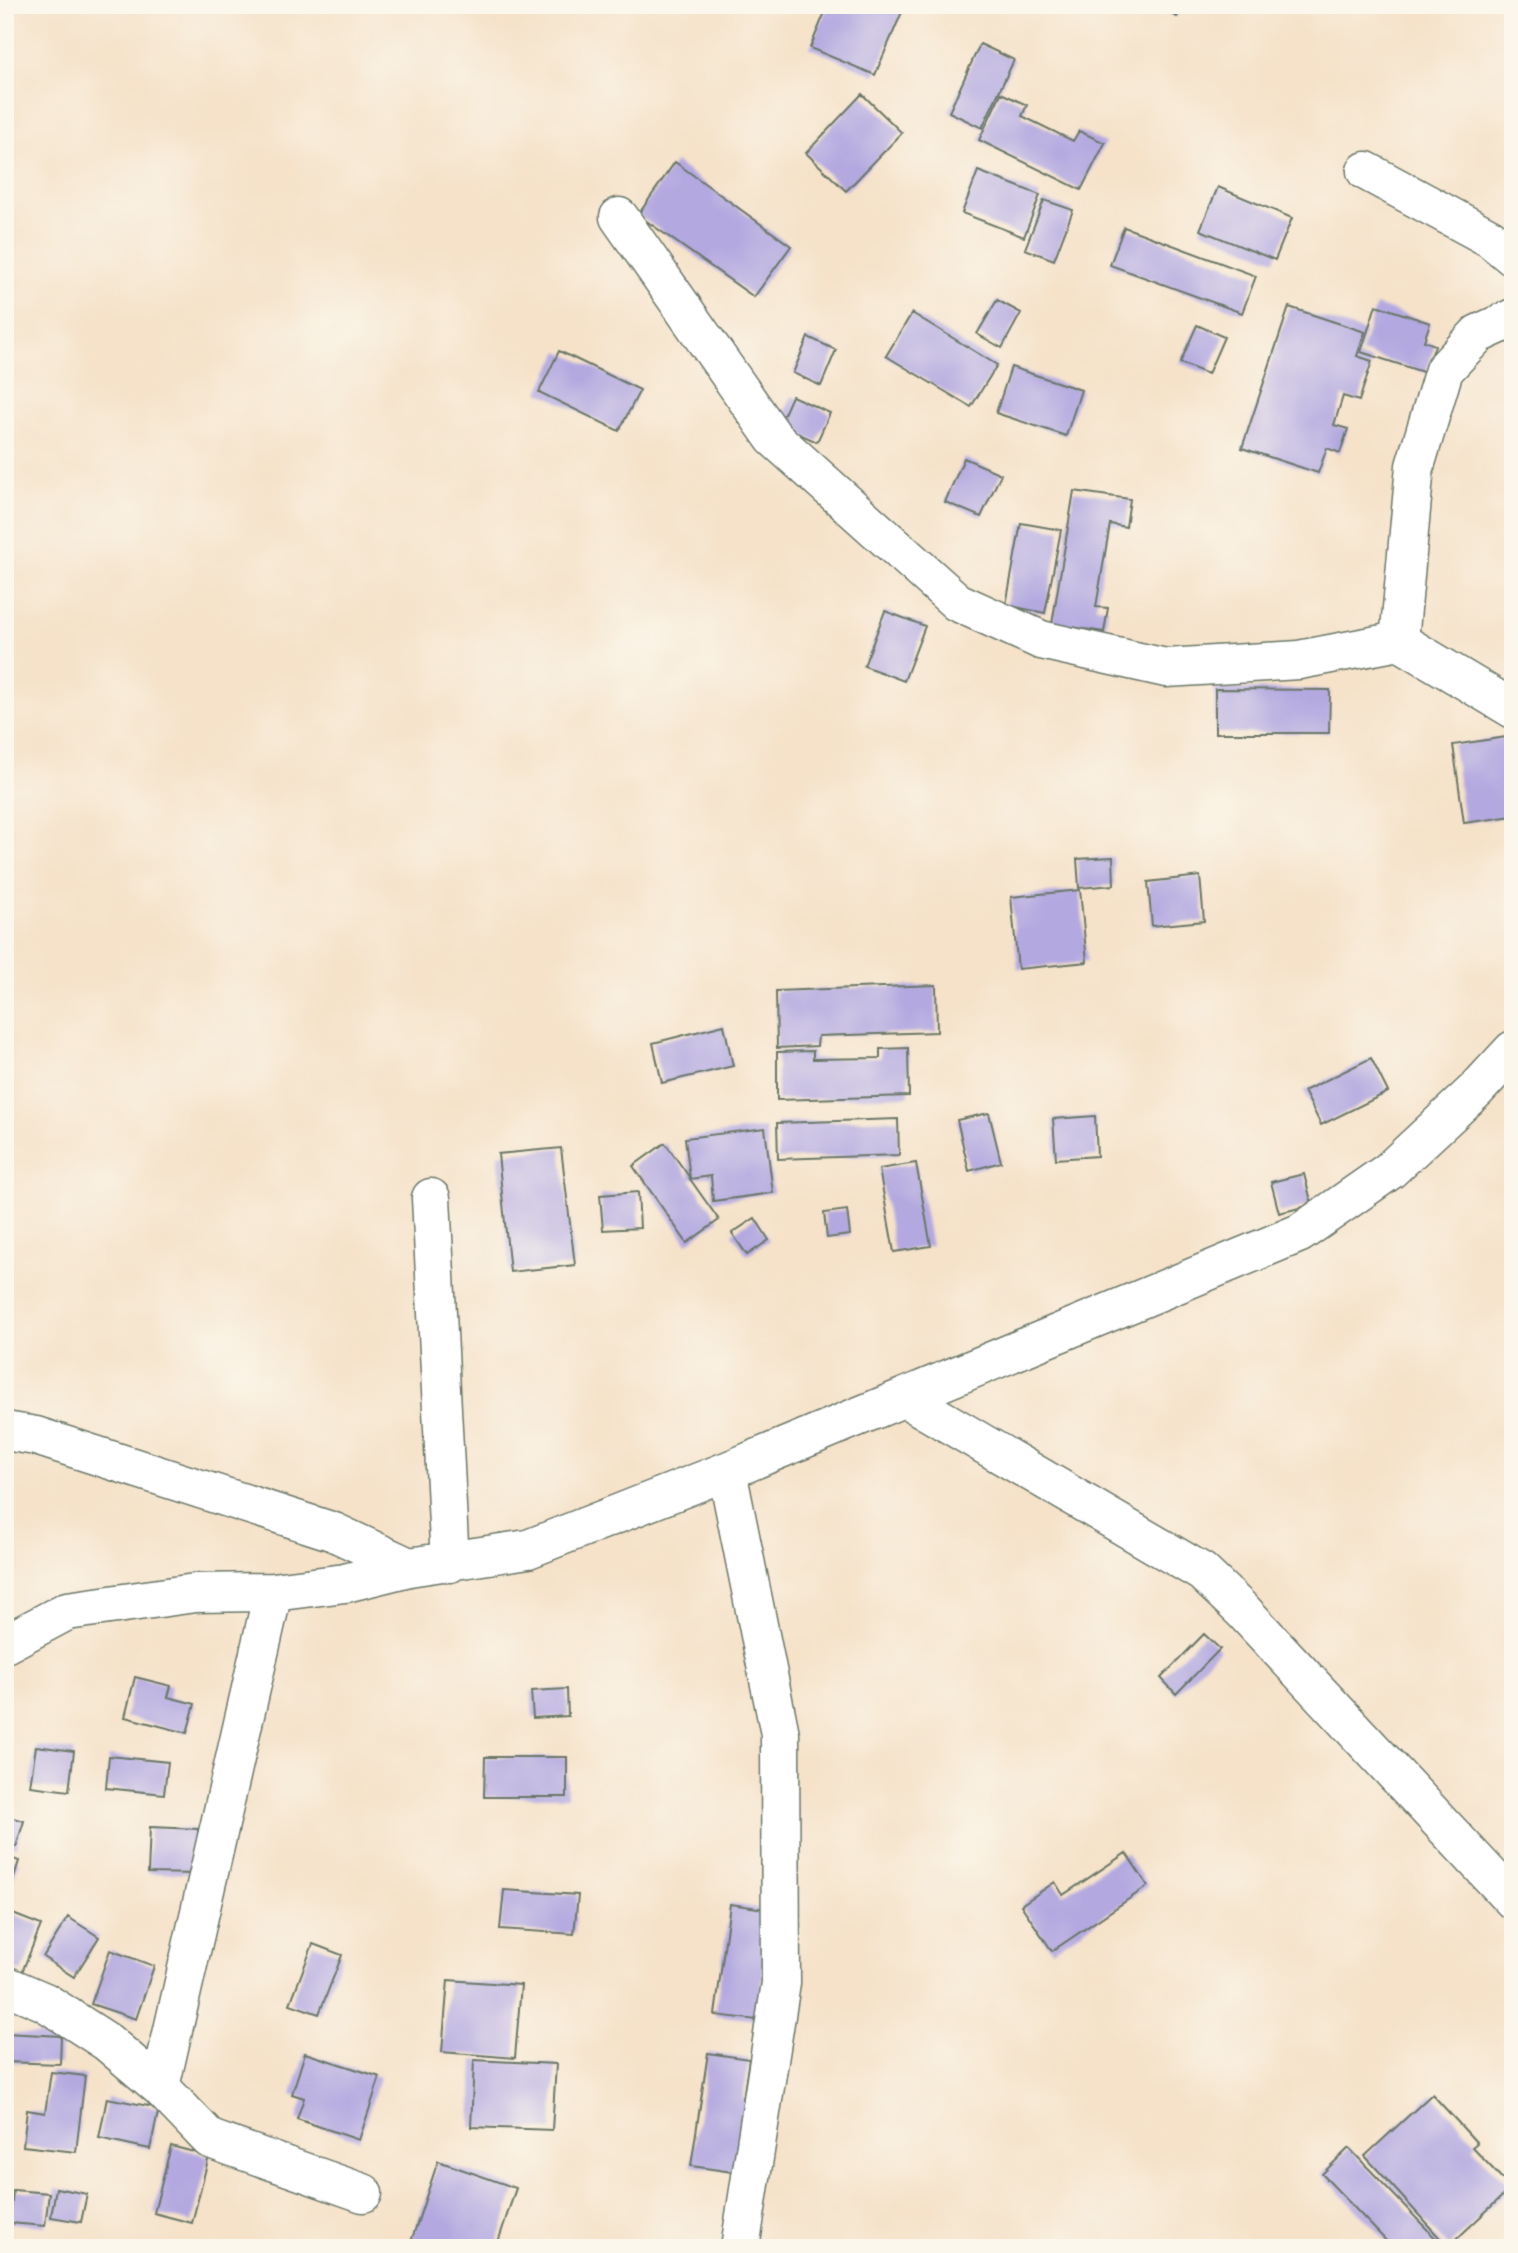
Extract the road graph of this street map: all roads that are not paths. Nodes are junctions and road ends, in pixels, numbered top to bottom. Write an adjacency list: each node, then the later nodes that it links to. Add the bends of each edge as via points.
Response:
1 (1366, 171): 3 (street, via 1490,238)
2 (619, 217): 5 (street, via 774,438 957,602 1041,640 1166,668 1299,660)
3 (1513, 257)
4 (1513, 318): 5 (street, via 1478,334 1444,370 1415,466)
5 (1399, 641): 6 (street)
6 (1513, 709)
7 (1513, 1049): 9 (street, via 1389,1171 1300,1233)
8 (431, 1198): 12 (street)
9 (905, 1398): 11 (street); 16 (street, via 1202,1572)
10 (5, 1431): 13 (street, via 36,1436 256,1505 334,1532)
11 (727, 1471): 12 (street, via 528,1549); 20 (street, via 780,1734 781,1983)
12 (450, 1563): 13 (street)
13 (409, 1567): 14 (street, via 345,1583)
14 (273, 1592): 15 (street, via 195,1593 67,1611); 18 (street)
15 (5, 1644)
16 (1513, 1900)
17 (5, 1984): 18 (street, via 45,2002 107,2042)
18 (160, 2087): 19 (street, via 210,2139)
19 (363, 2193)
20 (740, 2248)

